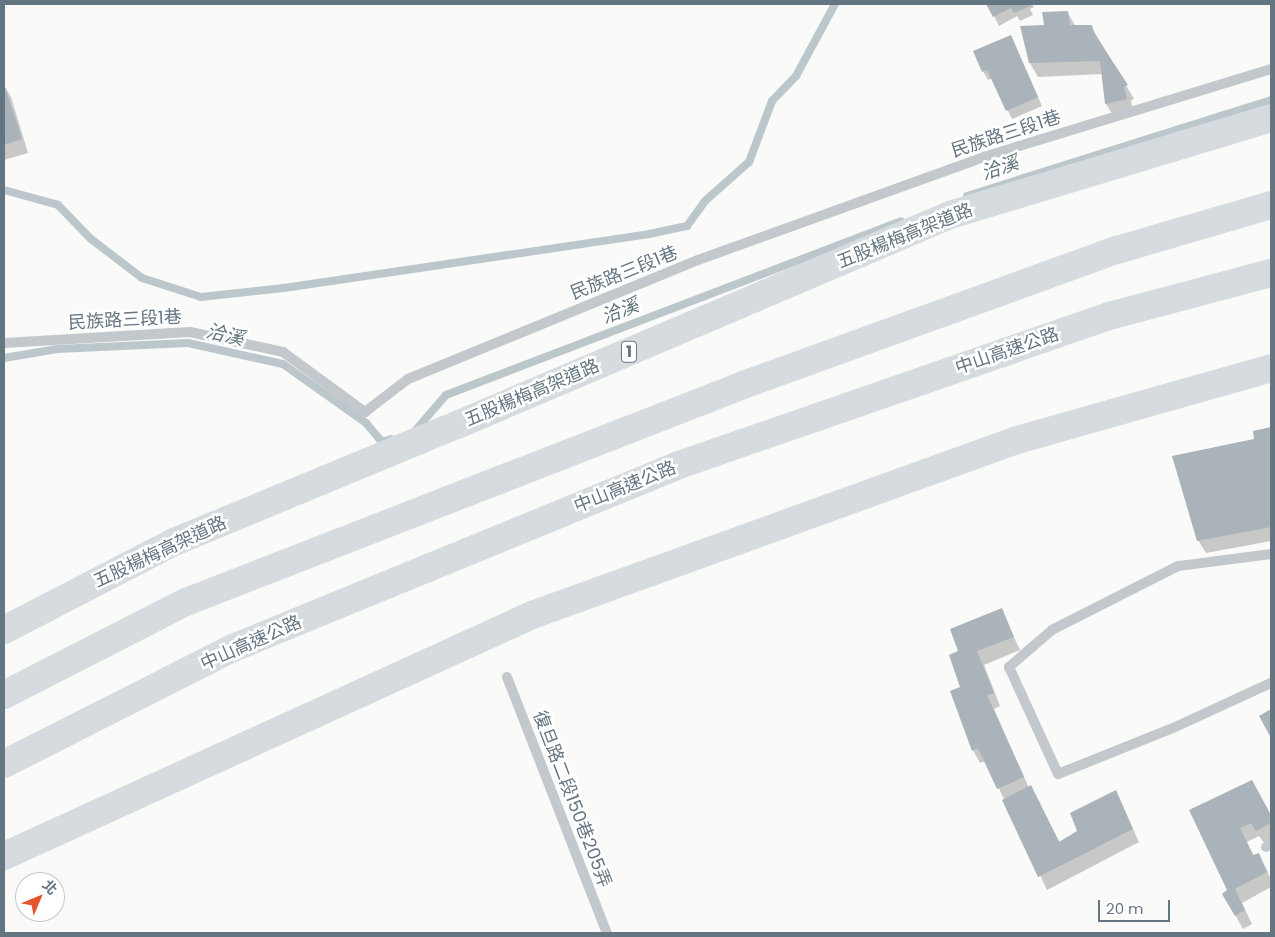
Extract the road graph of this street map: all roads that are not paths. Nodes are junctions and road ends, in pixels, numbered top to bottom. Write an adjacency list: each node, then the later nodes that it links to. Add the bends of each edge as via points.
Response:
1 (1271, 68): 5 (lane, 民族路三段1巷, via 990,155 698,260 408,379 365,412 283,352 190,332)
2 (1271, 118): 8 (highway, 五股楊梅高架道路 / 1, via 950,215 174,542)
3 (1271, 205): 11 (highway, via 1118,250 737,388 186,602)
4 (1271, 273): 12 (highway, 中山高速公路, via 1113,314 676,466 233,648)
5 (4, 343)
6 (1271, 368): 13 (highway, via 1017,440 532,615)
7 (1271, 554): 10 (lane, via 1178,566 1052,630 1008,667 1058,774)
8 (4, 630)
9 (507, 677): 14 (lane, 復旦路二段150巷205弄)
10 (1271, 683)
11 (4, 695)
12 (4, 764)
13 (4, 856)
14 (606, 933)

